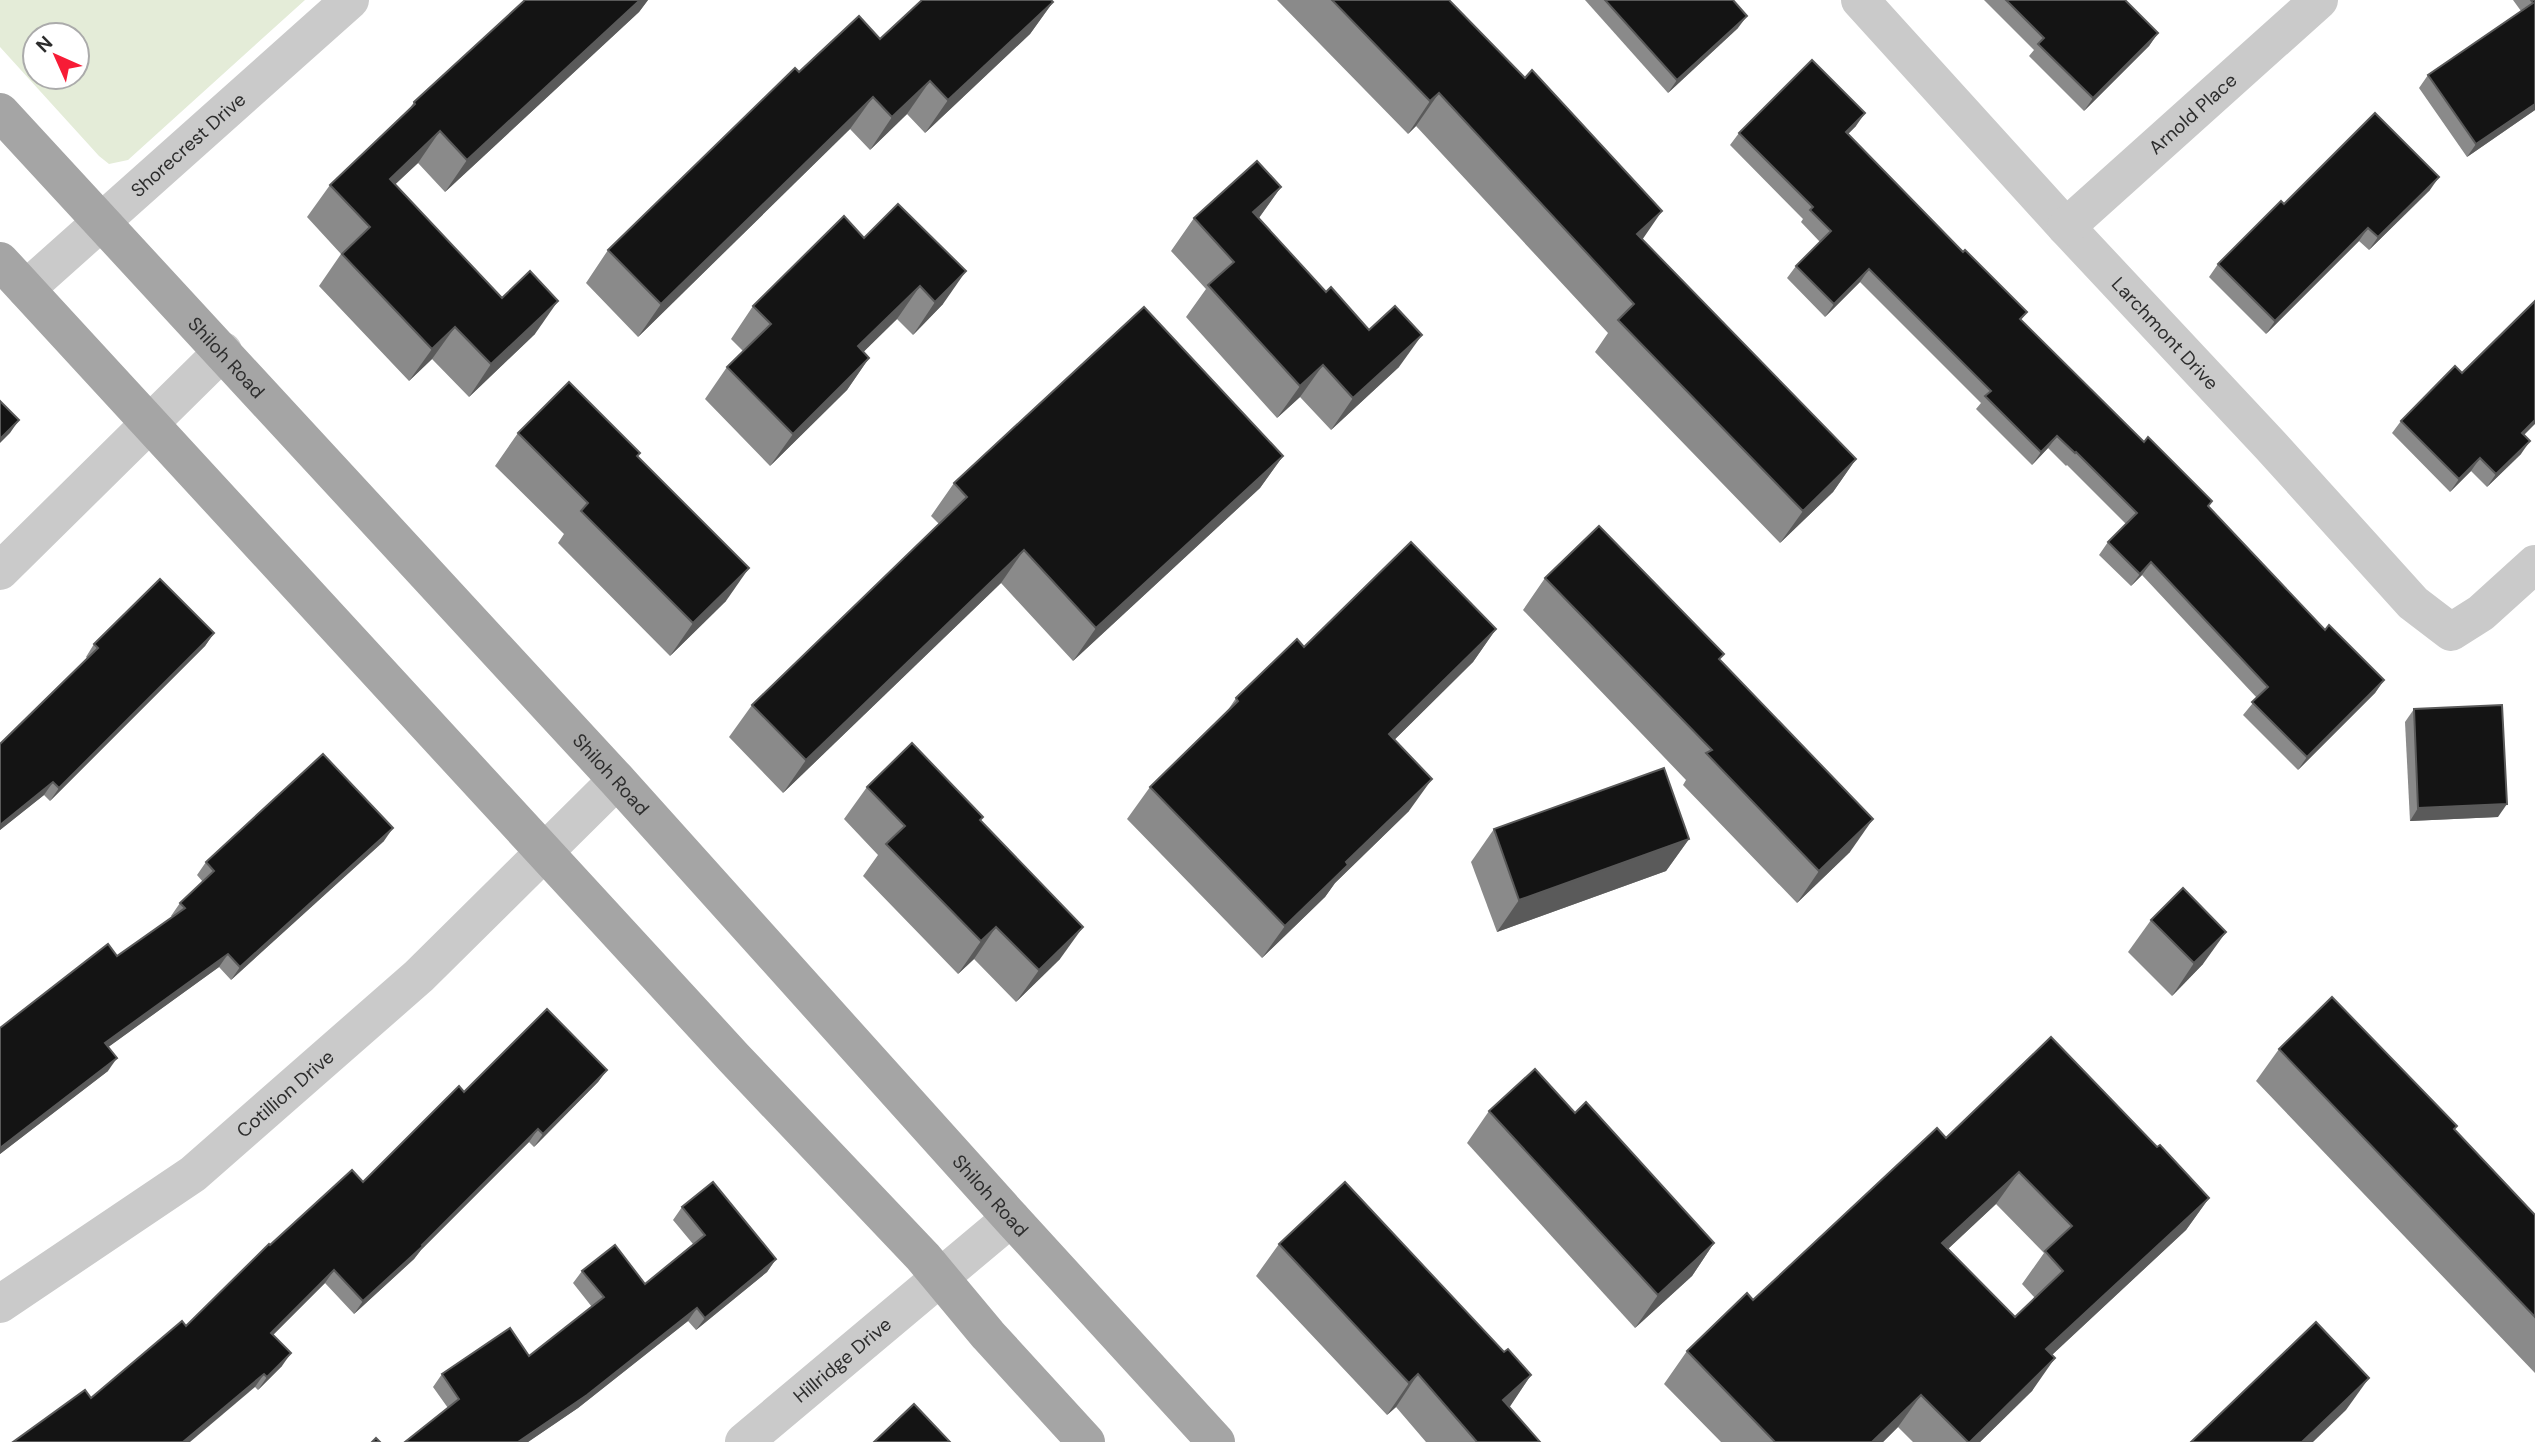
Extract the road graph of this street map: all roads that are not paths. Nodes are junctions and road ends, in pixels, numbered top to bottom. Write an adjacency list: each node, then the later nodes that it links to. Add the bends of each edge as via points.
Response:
1 (351, 0): 5 (street, Shorecrest Drive)
2 (1860, 0): 6 (street, Larchmont Drive)
3 (2319, 0): 6 (street, Arnold Place)
4 (0, 112): 5 (main road, Shiloh Road)
5 (101, 223): 8 (street, Shorecrest Drive); 9 (main road, Shiloh Road)
6 (2066, 228): 11 (street, Larchmont Drive, via 2413,603 2451,632 2481,613)
7 (0, 261): 8 (main road)
8 (26, 289): 10 (main road)
9 (223, 351): 10 (street); 13 (main road, Shiloh Road)
10 (149, 422): 12 (street); 14 (main road)
11 (2535, 564)
12 (0, 570)
13 (617, 780): 14 (street, Cotillion Drive); 15 (main road, Shiloh Road)
14 (545, 851): 16 (main road); 17 (street, Cotillion Drive, via 419,976 193,1174)
15 (1011, 1218): 16 (street, Hillridge Drive); 20 (main road, Shiloh Road)
16 (940, 1277): 18 (street, Hillridge Drive); 19 (main road)
17 (0, 1304)
18 (744, 1442)
19 (1086, 1442)
20 (1216, 1442)

